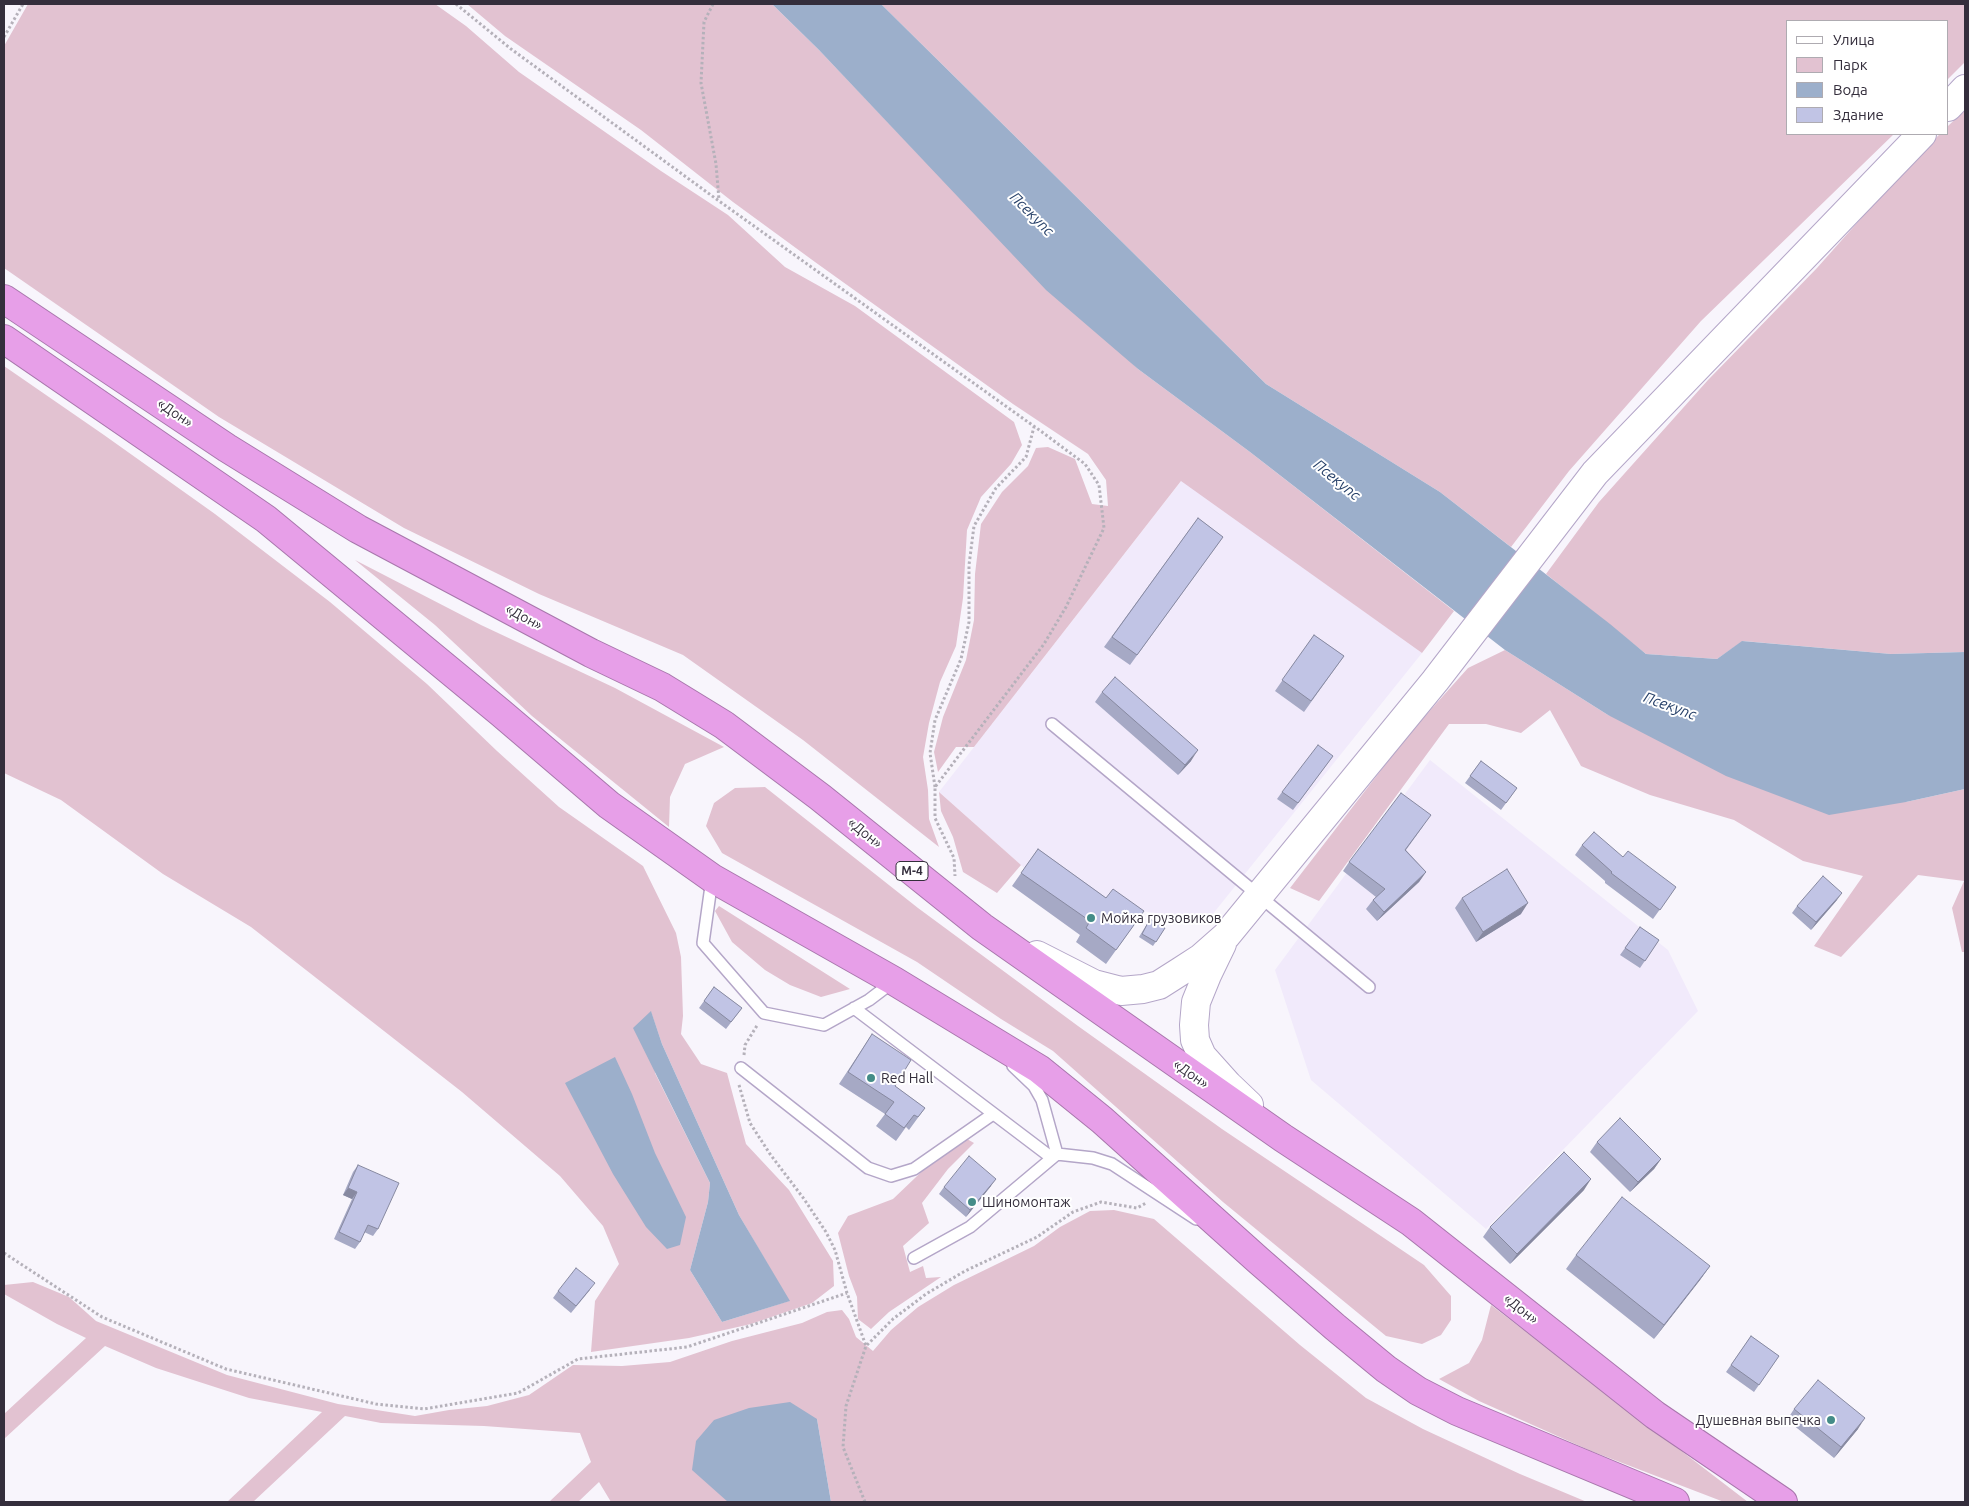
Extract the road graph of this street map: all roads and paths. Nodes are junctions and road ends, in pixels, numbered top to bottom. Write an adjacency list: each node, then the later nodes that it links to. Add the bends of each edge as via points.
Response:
1 (22, 4): 4 (path)
2 (456, 4): 8 (path, via 511,49)
3 (713, 4): 8 (path, via 704,22 701,83 716,164)
4 (4, 37)
5 (1965, 89): 6 (main road)
6 (1949, 106)
7 (1921, 135): 15 (main road, via 1594,473 1435,681)
8 (719, 201): 11 (path)
9 (4, 299): 16 (highway, «Дон» / М-4, via 227,448 358,529 591,653 662,687 724,725)
10 (4, 339): 14 (highway, via 266,519 609,805)
11 (1034, 427): 13 (path, via 1026,457 996,488 974,526 969,622 961,659 935,720 931,745); 13 (path, via 1085,464 1099,485 1104,528 1066,607 1044,644)
12 (1052, 724): 15 (lane)
13 (935, 787): 16 (path, via 936,818 954,858)
14 (712, 878): 19 (highway); 23 (lane, via 703,943)
15 (1259, 896): 18 (main road); 20 (lane)
16 (958, 907): 17 (highway, «Дон» / М-4)
17 (982, 927): 18 (main road, М-4, via 1094,984 1121,991 1159,985 1201,958); 26 (highway, «Дон» / М-4)
18 (1226, 936): 26 (main road, М-4, via 1196,1002 1195,1040 1202,1056 1228,1085)
19 (894, 981): 21 (lane); 22 (highway)
20 (1369, 987)
21 (854, 1008): 23 (lane, via 824,1025); 25 (lane)
22 (943, 1010): 27 (lane, via 1019,1070 1034,1086 1042,1100); 31 (highway, via 1039,1069 1088,1108)
23 (764, 1013): 24 (path, via 746,1046)
24 (741, 1068): 25 (lane, via 868,1168 891,1176 914,1169); 32 (path, via 738,1082 750,1123 826,1232 835,1250)
25 (993, 1114): 27 (lane)
26 (1283, 1138): 36 (highway, «Дон» / М-4, via 1411,1222 1655,1415)
27 (1054, 1156): 28 (lane, via 1093,1158 1112,1164); 30 (lane, via 970,1227)
28 (1160, 1196): 31 (lane); 33 (path, via 1137,1208 1101,1202 1073,1212 1037,1237 965,1271 926,1294 893,1319)
29 (4, 1253): 32 (path, via 102,1317 226,1368 376,1404 424,1409 518,1393 578,1359 687,1347)
30 (914, 1258)
31 (1258, 1260): 35 (highway, via 1335,1327 1418,1391 1457,1411)
32 (847, 1293): 33 (path)
33 (866, 1346): 34 (path, via 846,1406 843,1447)
34 (864, 1502)
35 (1675, 1502)
36 (1783, 1502)

